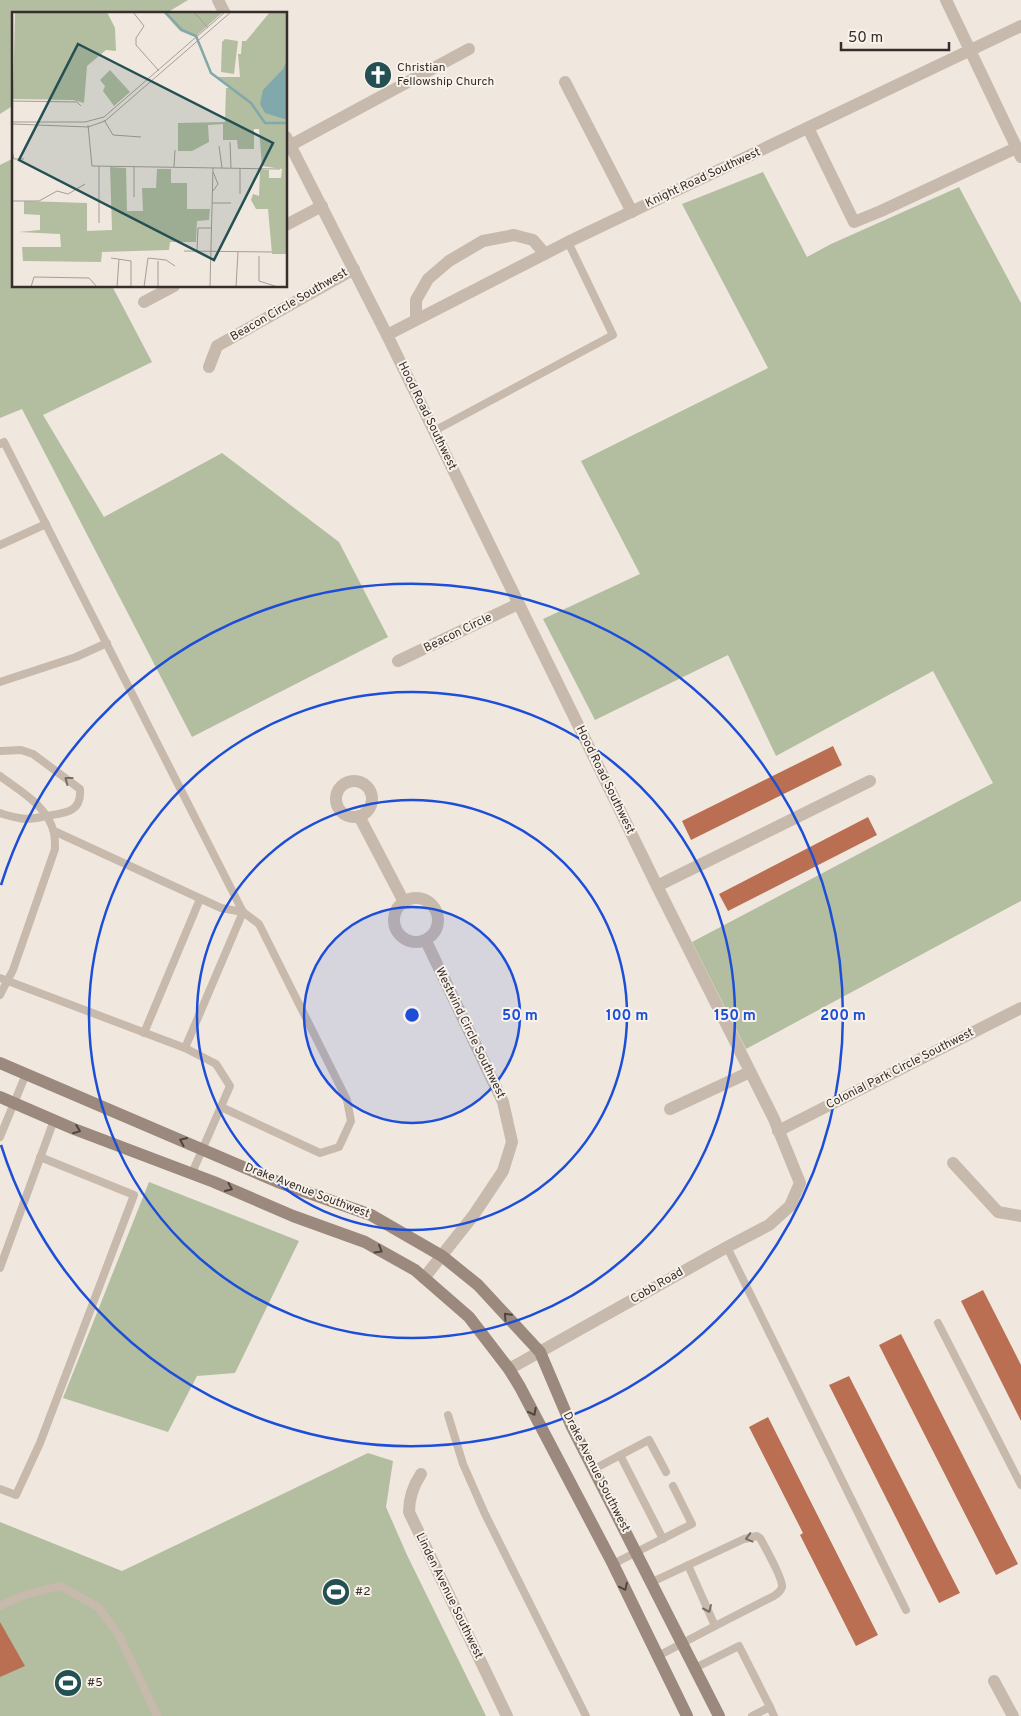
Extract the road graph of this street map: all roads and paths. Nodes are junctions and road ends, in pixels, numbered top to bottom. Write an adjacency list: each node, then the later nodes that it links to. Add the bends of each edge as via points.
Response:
1 (218, 0): 3 (street)
2 (946, 0): 6 (street)
3 (224, 12)
4 (1021, 26): 6 (street, Knight Road Southwest)
5 (469, 49): 9 (street)
6 (970, 50): 8 (street, Knight Road Southwest); 10 (street)
7 (565, 82): 12 (street)
8 (808, 128): 10 (street, via 854,222); 12 (street, Knight Road Southwest)
9 (289, 141): 11 (street)
10 (1019, 153)
11 (322, 206): 13 (street); 16 (street)
12 (632, 212): 14 (street, Knight Road Southwest)
13 (288, 224)
14 (568, 242): 15 (street, Knight Road Southwest); 22 (lane, via 613,335)
15 (545, 254): 19 (street, Knight Road Southwest); 19 (street, via 533,240 514,235 483,241 449,261 428,279 416,300)
16 (354, 269): 20 (street, Hood Road Southwest); 21 (street, Beacon Circle Southwest, via 217,346)
17 (170, 288): 18 (street)
18 (144, 302)
19 (416, 319): 20 (street, Knight Road Southwest)
20 (387, 335): 22 (street, Hood Road Southwest)
21 (210, 367)
22 (434, 431): 27 (street, Hood Road Southwest)
23 (0, 434): 24 (lane)
24 (2, 443): 25 (lane)
25 (46, 524): 26 (lane); 28 (lane)
26 (0, 545)
27 (518, 604): 29 (street, Beacon Circle); 38 (street, Hood Road Southwest)
28 (107, 643): 30 (lane, via 76,657); 41 (lane)
29 (398, 661)
30 (0, 682)
31 (0, 752): 35 (lane, one-way to 31, via 70,812 81,797 80,789 33,754 21,750)
32 (0, 776): 35 (lane, via 34,801)
33 (870, 781): 38 (street)
34 (0, 813): 35 (lane, via 33,819)
35 (46, 816): 37 (lane)
36 (359, 816): 40 (street)
37 (54, 831): 39 (lane); 43 (lane, via 55,849 35,910)
38 (657, 886): 49 (street, Hood Road Southwest)
39 (200, 899): 41 (lane, via 221,908); 46 (lane)
40 (404, 902): 42 (street, via 395,914 396,928 405,939 419,943); 42 (street, via 418,898 431,904 435,910 438,924)
41 (244, 912): 47 (lane); 53 (lane, via 259,924 347,1100 352,1120 339,1146 320,1153)
42 (426, 940): 65 (street, Westwind Circle Southwest, via 504,1102 512,1142 503,1171)
43 (4, 980): 44 (lane); 46 (lane)
44 (0, 995)
45 (1021, 1008): 56 (street, Colonial Park Circle Southwest)
46 (144, 1033): 47 (lane)
47 (185, 1048): 53 (lane, via 216,1064 230,1086)
48 (0, 1063): 50 (street, Drake Avenue Southwest)
49 (750, 1072): 54 (street); 56 (street, Hood Road Southwest)
50 (26, 1074): 52 (lane); 58 (street, Drake Avenue Southwest, one-way to 50)
51 (0, 1097): 52 (street, Drake Avenue Southwest)
52 (13, 1103): 55 (street, Drake Avenue Southwest); 57 (lane)
53 (221, 1107): 58 (lane)
54 (670, 1109)
55 (54, 1120): 59 (lane); 61 (street, Drake Avenue Southwest, one-way to 61)
56 (778, 1130): 63 (street, Hood Road Southwest, via 800,1183 790,1206)
57 (0, 1137)
58 (202, 1149): 61 (lane); 65 (street, Drake Avenue Southwest, via 278,1182 371,1215)
59 (40, 1157): 66 (lane); 78 (lane, via 134,1195 36,1451 16,1495)
60 (953, 1163): 62 (street, via 998,1212)
61 (192, 1173): 67 (street, Drake Avenue Southwest, one-way to 67, via 293,1216 365,1242)
62 (1021, 1216)
63 (773, 1221): 64 (street, Cobb Road)
64 (726, 1247): 69 (street, Cobb Road); 85 (lane)
65 (442, 1256): 67 (street, Westwind Circle Southwest); 69 (street, Drake Avenue Southwest, one-way to 65, via 478,1285)
66 (0, 1268)
67 (424, 1278): 70 (street, Drake Avenue Southwest, via 469,1317)
68 (938, 1323): 76 (lane)
69 (540, 1352): 70 (street); 73 (street, Drake Avenue Southwest)
70 (509, 1369): 81 (street, Drake Avenue Southwest, one-way to 81)
71 (448, 1415): 94 (lane, via 463,1464 485,1514)
72 (620, 1456): 73 (lane); 74 (lane, via 649,1440); 79 (lane)
73 (594, 1469): 80 (street, Drake Avenue Southwest)
74 (666, 1472)
75 (421, 1474): 93 (street, Linden Avenue Southwest, via 414,1484 409,1512)
76 (1021, 1485)
77 (673, 1486): 79 (lane, via 692,1524)
78 (0, 1489)
79 (663, 1539): 80 (lane)
80 (636, 1552): 81 (lane); 83 (street, Drake Avenue Southwest)
81 (613, 1564): 88 (street, Drake Avenue Southwest, one-way to 88)
82 (688, 1565): 83 (lane); 86 (lane, one-way to 86); 86 (lane, one-way to 82, via 774,1596 781,1589 779,1576 757,1536)
83 (652, 1582): 87 (street, Drake Avenue Southwest)
84 (0, 1606): 92 (lane, via 24,1595 60,1586 98,1607 119,1635)
85 (906, 1610)
86 (715, 1626): 87 (lane)
87 (682, 1643): 88 (lane); 89 (street, Drake Avenue Southwest)
88 (658, 1656): 95 (street, Drake Avenue Southwest)
89 (694, 1668): 91 (lane, via 739,1646); 96 (street, Drake Avenue Southwest)
90 (994, 1681): 99 (street)
91 (770, 1708): 97 (lane); 98 (lane)
92 (157, 1716)
93 (507, 1716)
94 (586, 1716)
95 (687, 1716)
96 (719, 1716)
97 (752, 1716)
98 (774, 1716)
99 (1013, 1716)

